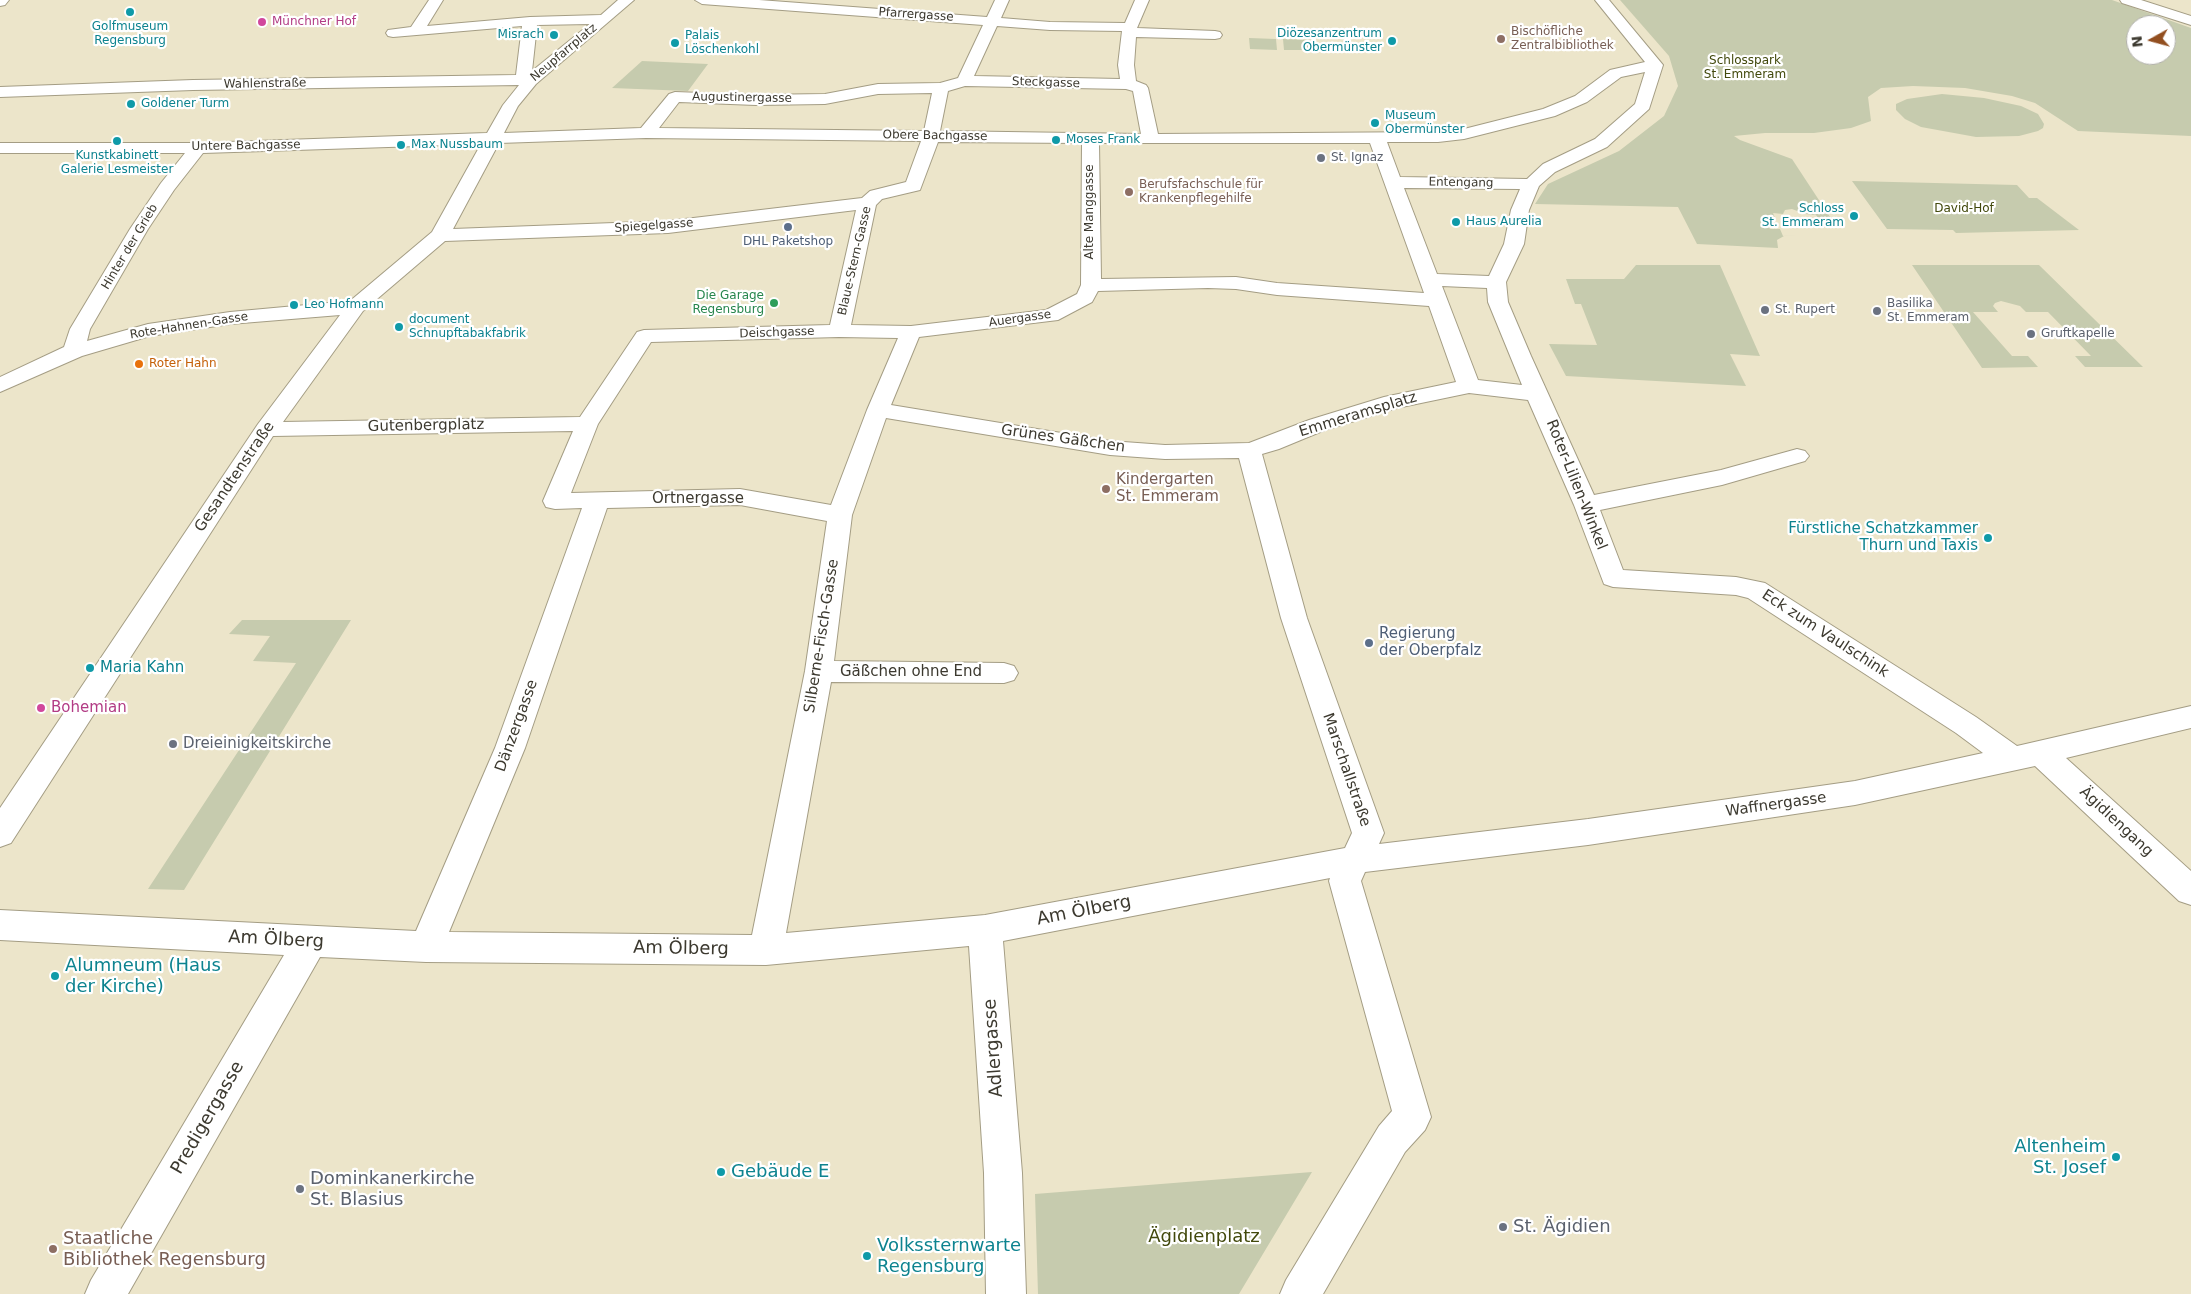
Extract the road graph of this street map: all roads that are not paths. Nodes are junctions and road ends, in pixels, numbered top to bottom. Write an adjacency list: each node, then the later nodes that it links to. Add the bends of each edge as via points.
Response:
1 (436, 0): 14 (street)
2 (627, 0): 9 (street, Neupfarrplatz)
3 (702, 0): 8 (street, Pfarrergasse)
4 (1002, 0): 10 (street)
5 (1142, 0): 13 (street)
6 (1602, 0): 17 (street)
7 (2127, 0): 12 (street)
8 (779, 3): 10 (street, Pfarrergasse)
9 (604, 19): 11 (street, Neupfarrplatz); 18 (street, Neupfarrplatz)
10 (992, 20): 13 (street, Pfarrergasse); 19 (street)
11 (530, 21): 14 (street, Neupfarrplatz); 18 (street, Neupfarrplatz)
12 (2191, 21)
13 (1130, 30): 16 (street, Pfarrergasse); 20 (street, via 1126,65)
14 (416, 31): 15 (street, Neupfarrplatz)
15 (393, 33)
16 (1215, 36)
17 (1655, 65): 27 (street, Obere Bachgasse, via 1616,73 1581,99 1549,113 1464,134); 33 (street, via 1643,106 1601,143 1549,168)
18 (526, 81): 22 (street, Wahlenstraße, via 203,85); 28 (street, Neupfarrplatz)
19 (964, 81): 20 (street, Steckgasse); 21 (street, Steckgasse)
20 (1128, 84): 29 (street, via 1140,88)
21 (941, 88): 23 (street, Steckgasse, via 878,89); 25 (street)
22 (0, 92)
23 (824, 99): 24 (street, Augustinergasse, via 675,97)
24 (646, 133): 25 (street, Obere Bachgasse); 28 (street, Obere Bachgasse)
25 (931, 136): 26 (street, Obere Bachgasse); 34 (street, Blaue-Stern-Gasse, via 914,186 876,195)
26 (1090, 138): 29 (street, Obere Bachgasse); 38 (street, Alte Manggasse)
27 (1377, 138): 29 (street, Obere Bachgasse); 32 (street)
28 (493, 139): 31 (street, Untere Bachgasse); 35 (street, Gesandtenstraße)
29 (1151, 139)
30 (0, 148): 31 (street, Untere Bachgasse)
31 (198, 148): 43 (street, Hinter der Grieb, via 140,229 80,329)
32 (1392, 182): 33 (street, Entengang); 36 (street)
33 (1531, 184): 37 (street, via 1520,210 1514,244)
34 (867, 203): 35 (street, Spiegelgasse, via 668,227); 41 (street, Blaue-Stern-Gasse)
35 (440, 234): 40 (street, Gesandtenstraße)
36 (1430, 280): 37 (street); 39 (street)
37 (1496, 282): 46 (street, Roter-Lilien-Winkel, via 1498,302)
38 (1091, 285): 39 (street, via 1236,283 1277,289); 42 (street, Auergasse, via 1085,298 1051,316)
39 (1437, 300): 45 (street)
40 (356, 307): 43 (street, Rote-Hahnen-Gasse, via 230,318 148,330); 49 (street, Gesandtenstraße)
41 (839, 331): 42 (street, Deischgasse); 48 (street, Deischgasse, via 644,336)
42 (911, 332): 47 (street, Silberne-Fisch-Gasse)
43 (74, 352): 44 (street, Rote-Hahnen-Gasse)
44 (0, 385)
45 (1469, 386): 46 (street, Emmeramsplatz); 50 (street, Emmeramsplatz, via 1392,402)
46 (1538, 394): 53 (street, Roter-Lilien-Winkel)
47 (878, 410): 50 (street, Grünes Gäßchen, via 1110,448 1165,452); 54 (street, Silberne-Fisch-Gasse)
48 (586, 424): 49 (street, Gutenbergplatz); 52 (street, Ortnergasse, via 555,501)
49 (266, 429): 60 (street, Gesandtenstraße)
50 (1249, 450): 61 (street, Marschallstraße, via 1294,618 1368,833)
51 (1797, 456): 53 (street, via 1722,476)
52 (597, 501): 54 (street, Ortnergasse, via 740,497); 66 (street, Dänzergasse, via 510,748)
53 (1586, 505): 55 (street, Roter-Lilien-Winkel)
54 (840, 515): 56 (street, Silberne-Fisch-Gasse)
55 (1613, 578): 59 (street, Eck zum Vaulschink, via 1756,590 1966,725)
56 (818, 671): 57 (street, Gäßchen ohne End); 67 (street, Silberne-Fisch-Gasse)
57 (1004, 673)
58 (2191, 717): 59 (street, Waffnergasse)
59 (2027, 756): 61 (street, Waffnergasse, via 1855,793 1588,832); 62 (street, Ägidiengang)
60 (0, 834)
61 (1356, 860): 64 (street, Am Ölberg); 70 (street, Marschallstraße, via 1345,881 1412,1117 1392,1139)
62 (2191, 891)
63 (0, 925): 65 (street, Am Ölberg)
64 (986, 930): 67 (street, Am Ölberg); 69 (street, Adlergasse, via 1003,1166)
65 (310, 942): 66 (street, Am Ölberg); 68 (street, Predigergasse)
66 (426, 947): 67 (street, Am Ölberg)
67 (766, 950)
68 (105, 1294)
69 (1006, 1294)
70 (1300, 1294)

